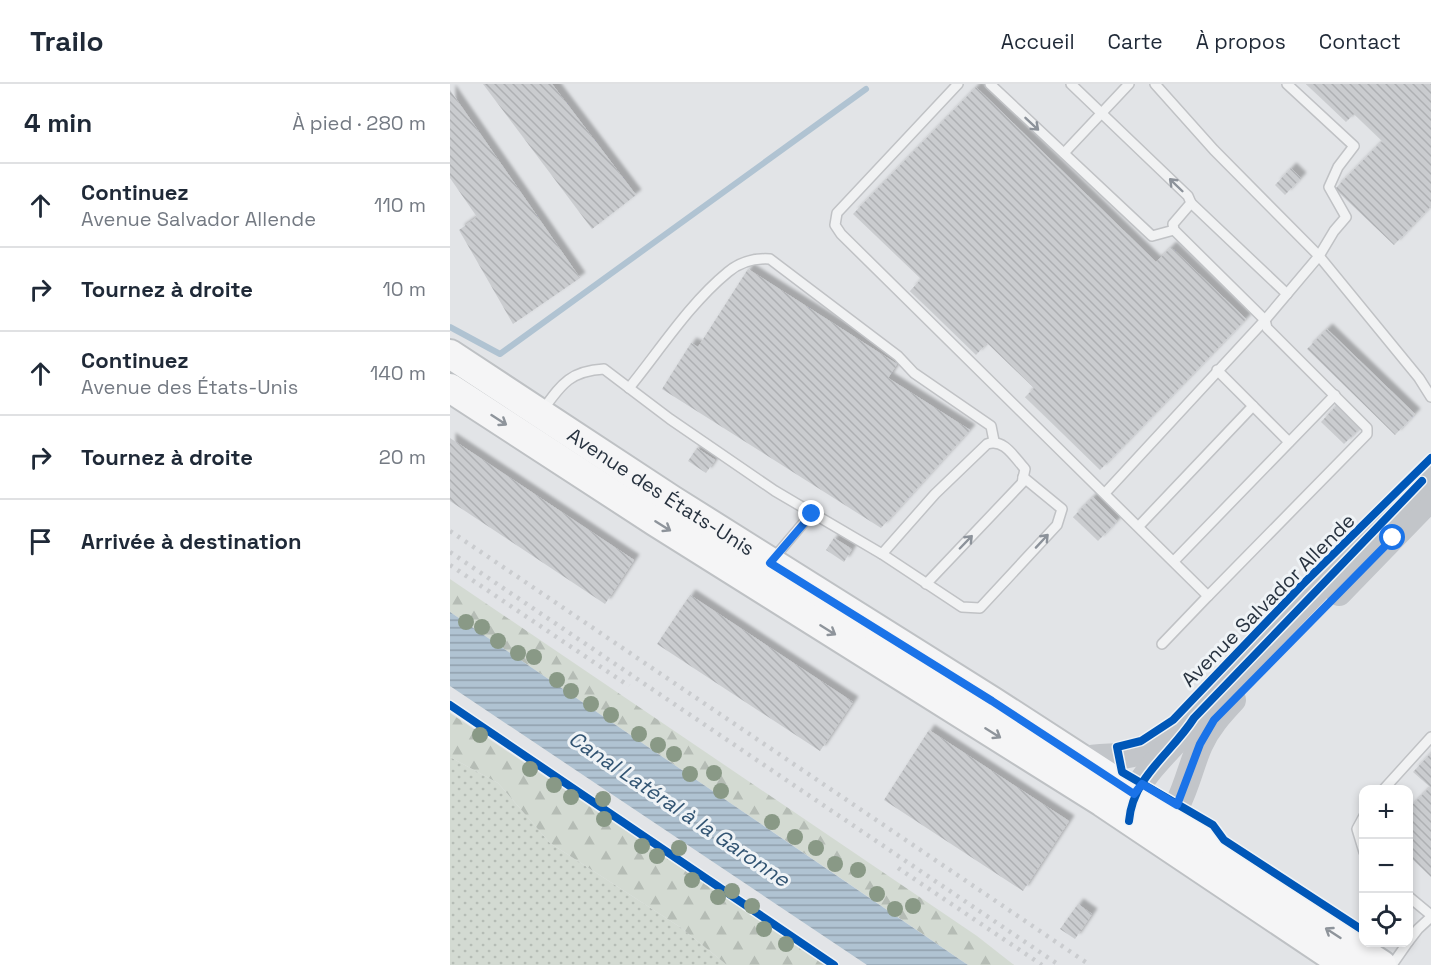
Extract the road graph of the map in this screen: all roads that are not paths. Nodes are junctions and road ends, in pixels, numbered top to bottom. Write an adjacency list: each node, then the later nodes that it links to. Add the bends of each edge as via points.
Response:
1 (958, 84): 28 (lane, via 837,213 835,225)
2 (990, 84): 8 (lane, one-way to 8)
3 (1071, 84): 7 (lane)
4 (1129, 84): 7 (lane)
5 (1155, 84): 11 (lane)
6 (1287, 84): 11 (lane, via 1354,146 1329,187 1346,217)
7 (1101, 113): 8 (lane); 9 (lane, one-way to 7)
8 (1064, 153): 10 (lane, via 1152,236)
9 (1191, 203): 10 (lane, via 1173,224); 12 (lane)
10 (1174, 230): 13 (lane)
11 (1319, 256): 12 (lane); 16 (lane)
12 (1287, 294): 13 (lane)
13 (1265, 320): 15 (lane); 20 (lane, via 1267,328)
14 (450, 354): 23 (main road, Avenue des États-Unis)
15 (1217, 370): 22 (lane); 28 (lane)
16 (1419, 378): 19 (lane); 21 (lane)
17 (450, 388): 42 (main road, Avenue des États-Unis, one-way to 42)
18 (629, 388): 23 (lane, via 604,369 587,370 563,381); 24 (lane, via 729,271 755,258 770,259 898,356 914,373 991,426); 30 (lane)
19 (1431, 388)
20 (1335, 395): 25 (lane); 36 (lane, via 1367,428 1367,434)
21 (1431, 397)
22 (1253, 406): 25 (lane); 31 (lane)
23 (540, 413): 34 (main road, Avenue des États-Unis)
24 (994, 441): 27 (lane, via 1002,443 1024,469); 32 (lane, via 935,494)
25 (1289, 442): 33 (lane)
26 (1431, 471): 38 (street, Avenue Salvador Allende)
27 (1023, 477): 35 (lane, one-way to 27, via 1022,483); 35 (lane, one-way to 27, via 962,607 980,608 1057,525 1062,509)
28 (1106, 492): 31 (lane)
29 (1431, 498): 43 (street, via 1214,720 1200,744)
30 (812, 514): 32 (lane); 34 (lane)
31 (1139, 526): 33 (lane)
32 (882, 554): 35 (lane)
33 (1174, 561): 36 (lane)
34 (770, 563): 40 (main road, Avenue des États-Unis)
35 (926, 584)
36 (1208, 596): 37 (lane)
37 (1162, 644)
38 (1194, 718): 40 (street, via 1148,748 1129,755); 42 (street, Avenue Salvador Allende, via 1147,775)
39 (1431, 737): 41 (lane)
40 (1082, 760): 42 (main road, Avenue des États-Unis)
41 (1387, 785)
42 (1137, 816): 43 (main road, Avenue des États-Unis); 43 (street); 48 (main road, Avenue des États-Unis)
43 (1171, 817): 49 (main road, Avenue des États-Unis, one-way to 43, via 1275,895)
44 (1413, 900): 45 (lane)
45 (1431, 916): 46 (lane)
46 (1413, 936)
47 (1405, 947): 50 (lane)
48 (1345, 965)
49 (1382, 965)
50 (1392, 965)

